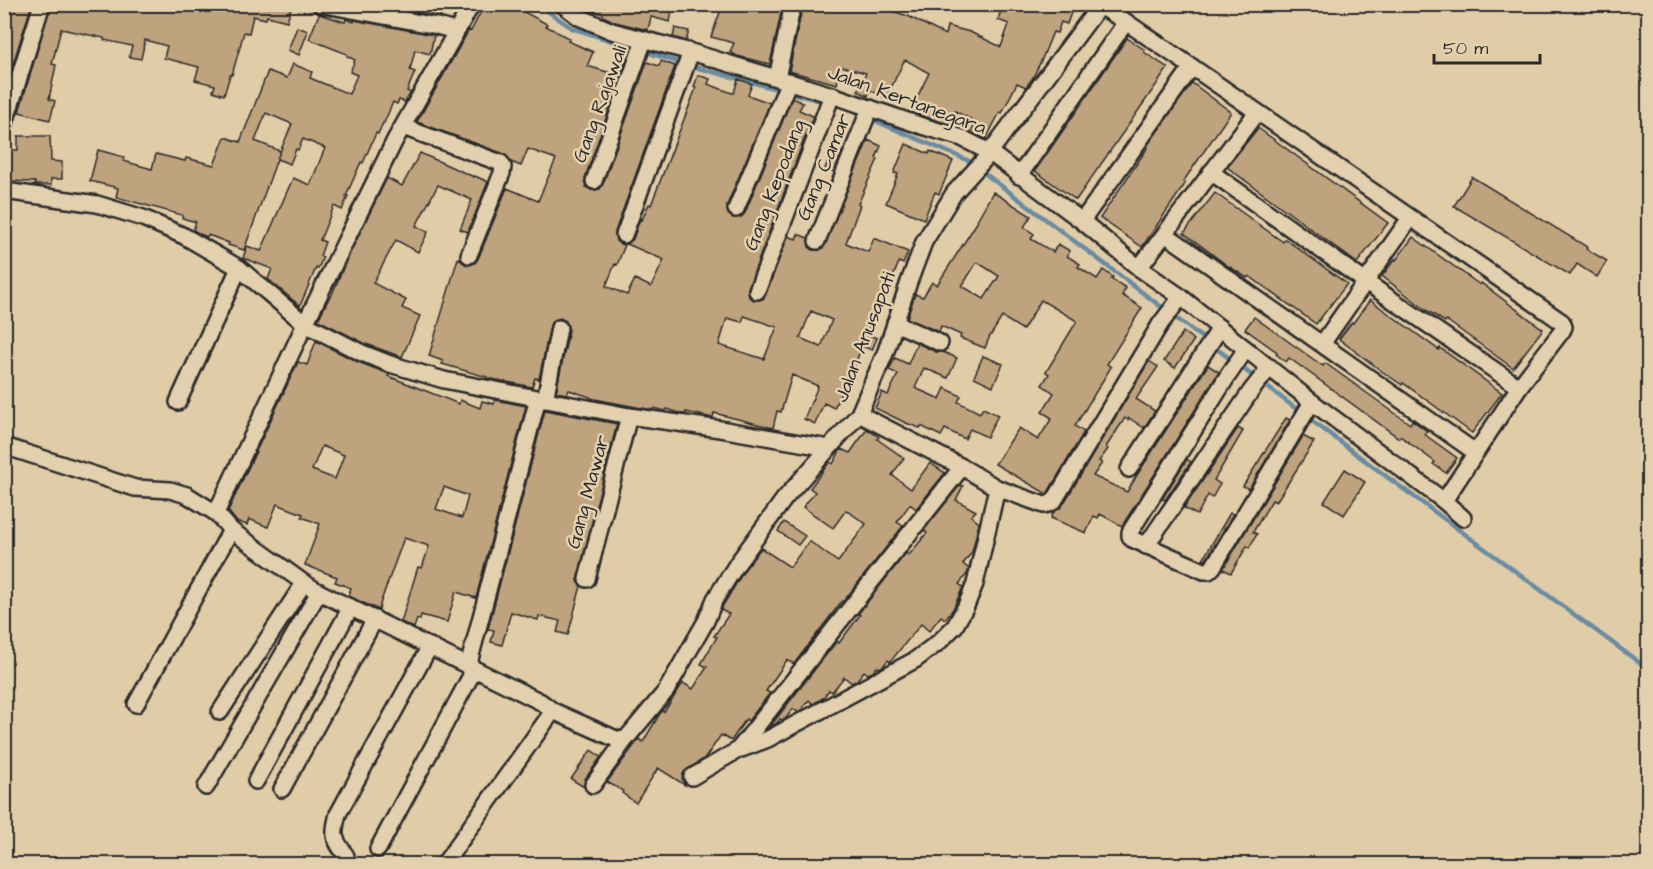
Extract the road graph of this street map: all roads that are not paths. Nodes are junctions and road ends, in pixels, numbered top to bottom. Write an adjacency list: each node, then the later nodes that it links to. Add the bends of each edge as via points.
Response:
1 (42, 4): 16 (street)
2 (320, 4): 8 (street)
3 (472, 4): 8 (street)
4 (562, 4): 9 (street, Jalan Kertanegara, via 579,17)
5 (793, 4): 12 (street)
6 (1099, 5): 7 (street); 18 (street, Jalan Anusapati)
7 (1126, 22): 11 (street); 20 (street)
8 (455, 32): 17 (street)
9 (642, 47): 10 (street, Jalan Kertanegara); 21 (street, Gang Rajawali)
10 (689, 60): 12 (street, Jalan Kertanegara); 27 (street)
11 (1192, 67): 14 (street); 25 (street)
12 (784, 86): 13 (street, Jalan Kertanegara); 23 (street)
13 (830, 101): 15 (street, Jalan Kertanegara); 33 (street, Gang Kepodang)
14 (1257, 112): 19 (street); 24 (street)
15 (868, 113): 18 (street, Jalan Kertanegara, via 962,138); 28 (street, Gang Camar)
16 (4, 126)
17 (403, 127): 29 (street, via 503,167); 36 (street)
18 (986, 156): 20 (street, Jalan Kertanegara); 35 (street, Jalan Anusapati, via 945,207 924,242)
19 (1211, 172): 26 (street); 32 (street)
20 (1019, 176): 25 (street, Jalan Kertanegara)
21 (594, 181)
22 (4, 191): 30 (street, via 97,204 143,218)
23 (736, 209)
24 (1410, 218): 32 (street); 43 (street, via 1562,322 1562,332)
25 (1082, 222): 31 (street, Jalan Kertanegara)
26 (1165, 234): 31 (street); 40 (street)
27 (624, 235)
28 (817, 241)
29 (469, 255)
30 (239, 268): 36 (street); 45 (street)
31 (1139, 268): 34 (street, Jalan Kertanegara)
32 (1366, 282): 40 (street); 43 (street)
33 (757, 291)
34 (1180, 299): 38 (street, Jalan Kertanegara); 54 (street, via 1161,323 1054,501 1044,505)
35 (895, 323): 39 (street); 47 (street, Jalan Anusapati)
36 (305, 324): 44 (street, via 390,364 444,380); 56 (street)
37 (559, 328): 44 (street)
38 (1214, 337): 41 (street, Jalan Kertanegara); 53 (street)
39 (940, 344)
40 (1322, 344): 51 (street)
41 (1243, 354): 42 (street, Jalan Kertanegara); 59 (street, via 1130,531 1132,539)
42 (1267, 370): 46 (street, Jalan Kertanegara); 59 (street)
43 (1519, 387): 51 (street)
44 (541, 399): 48 (street); 66 (street)
45 (178, 402)
46 (1310, 405): 55 (street, Jalan Kertanegara); 59 (street, via 1213,567 1204,571)
47 (859, 414): 50 (street, Jalan Anusapati); 52 (street)
48 (629, 416): 50 (street); 60 (street, Gang Mawar)
49 (4, 446): 56 (street, via 135,488 179,492)
50 (829, 448): 70 (street, Jalan Anusapati, via 785,498 737,564 666,691)
51 (1475, 452): 55 (street)
52 (962, 467): 54 (street); 71 (street)
53 (1129, 469)
54 (997, 488): 71 (street, via 975,584 955,626 915,660 768,739)
55 (1444, 501): 57 (street, Jalan Kertanegara)
56 (216, 513): 58 (street)
57 (1463, 518)
58 (231, 530): 61 (street); 67 (street)
59 (1146, 546)
60 (587, 579)
61 (304, 583): 62 (street); 69 (street)
62 (319, 592): 63 (street); 75 (street)
63 (351, 607): 64 (street); 73 (street)
64 (375, 619): 65 (street); 76 (street)
65 (430, 646): 66 (street); 78 (street, via 338,814 335,840 346,856)
66 (471, 668): 68 (street); 77 (street)
67 (136, 704)
68 (553, 711): 70 (street); 79 (street)
69 (219, 712)
70 (625, 740): 74 (street, Jalan Anusapati)
71 (738, 750): 72 (street)
72 (692, 777)
73 (256, 781)
74 (593, 785)
75 (206, 787)
76 (282, 789)
77 (378, 849)
78 (345, 864)
79 (444, 864)

